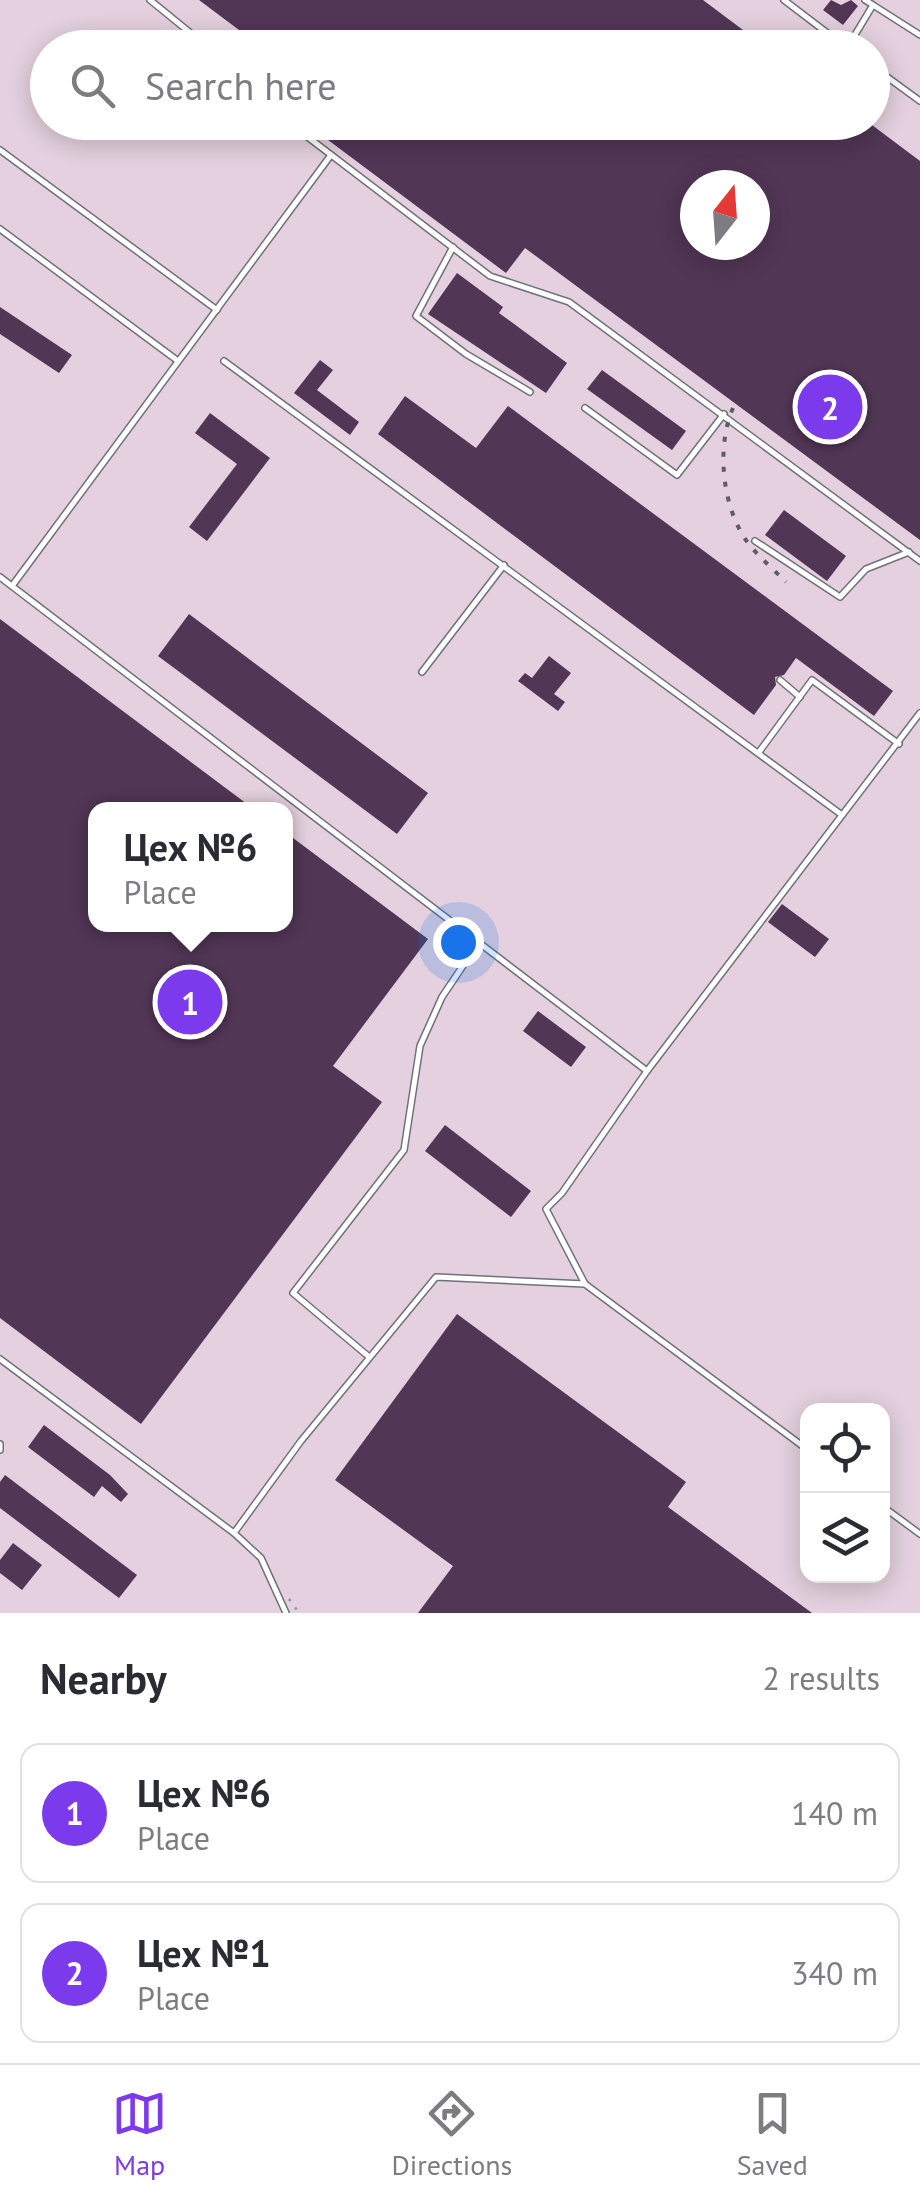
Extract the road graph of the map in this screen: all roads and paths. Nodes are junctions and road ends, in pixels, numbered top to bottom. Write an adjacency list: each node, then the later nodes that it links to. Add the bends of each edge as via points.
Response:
1 (150, 0): 5 (lane)
2 (784, 0): 6 (lane)
3 (865, 0): 4 (lane)
4 (872, 6): 7 (lane); 8 (lane)
5 (188, 30)
6 (823, 30)
7 (858, 30)
8 (920, 36)
9 (890, 80): 10 (lane)
10 (920, 102)
11 (311, 140): 13 (lane)
12 (0, 150): 16 (lane)
13 (331, 156): 15 (lane); 16 (lane)
14 (0, 228): 18 (lane)
15 (452, 247): 19 (lane, via 416,316); 21 (lane, via 490,276 569,302)
16 (217, 310): 18 (lane)
17 (224, 361): 25 (lane)
18 (178, 362): 27 (lane)
19 (530, 392)
20 (585, 408): 21 (lane, via 677,474)
21 (724, 414): 23 (lane)
22 (755, 542): 23 (lane, via 840,598 866,570)
23 (909, 552): 24 (lane)
24 (920, 560)
25 (504, 565): 28 (lane); 33 (lane)
26 (0, 577): 27 (lane)
27 (12, 586): 35 (lane)
28 (422, 672)
29 (780, 680): 30 (lane)
30 (800, 697): 32 (lane, via 812,680); 33 (lane)
31 (920, 713): 32 (lane)
32 (900, 744): 34 (lane)
33 (758, 753): 34 (lane)
34 (843, 816): 36 (lane)
35 (480, 942): 36 (lane); 38 (lane, via 442,997 420,1046 404,1150 293,1293)
36 (647, 1071): 37 (lane, via 546,1208)
37 (585, 1284): 38 (lane, via 436,1278); 40 (lane)
38 (368, 1356): 42 (lane)
39 (0, 1359): 42 (lane)
40 (800, 1444)
41 (890, 1512): 43 (lane)
42 (234, 1533): 44 (lane, via 261,1558)
43 (920, 1534)
44 (286, 1613)

